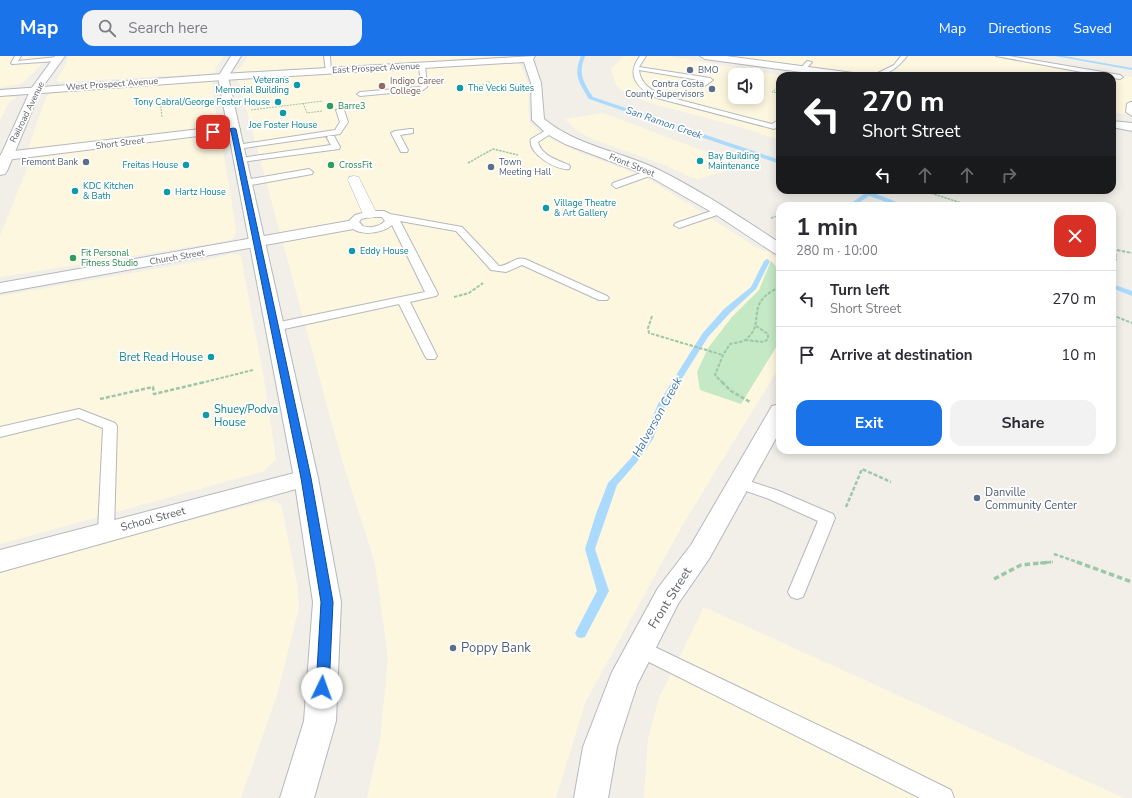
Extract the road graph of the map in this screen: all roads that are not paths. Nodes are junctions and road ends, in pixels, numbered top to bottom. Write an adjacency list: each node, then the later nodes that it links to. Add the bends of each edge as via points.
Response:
1 (18, 56): 9 (lane, via 14,63)
2 (236, 56): 18 (street)
3 (327, 56): 13 (lane)
4 (643, 56): 11 (lane)
5 (705, 56): 12 (street, via 731,60 753,68)
6 (904, 56): 15 (lane, via 896,66)
7 (999, 56): 16 (lane)
8 (529, 57): 10 (street, East Prospect Avenue); 33 (street, Front Street, via 536,83 538,120)
9 (58, 58): 21 (street, Railroad Avenue)
10 (422, 65): 13 (street, East Prospect Avenue); 23 (lane, via 424,87 421,89)
11 (636, 68): 20 (lane, via 710,80 702,86); 28 (lane, via 640,82 651,94 774,127)
12 (804, 69): 14 (street)
13 (329, 71): 18 (street, East Prospect Avenue)
14 (825, 72)
15 (883, 72)
16 (1091, 72)
17 (1116, 76): 19 (lane)
18 (223, 77): 21 (street, West Prospect Avenue); 31 (street)
19 (1120, 77)
20 (686, 83)
21 (36, 89): 22 (street, West Prospect Avenue); 37 (street, Railroad Avenue)
22 (0, 93)
23 (360, 94)
24 (1130, 104): 27 (lane)
25 (340, 110): 35 (lane, via 344,122 337,132)
26 (1116, 114): 27 (street)
27 (1132, 116)
28 (776, 125)
29 (1116, 125): 30 (street)
30 (1132, 127)
31 (234, 129): 35 (street); 37 (street, Short Street)
32 (410, 131): 36 (lane, via 395,132)
33 (551, 131): 39 (lane, via 534,141 534,146 539,152); 42 (street, Front Street, via 569,141)
34 (331, 138): 38 (lane, via 336,147)
35 (237, 147): 38 (street)
36 (404, 150)
37 (3, 157): 40 (street, Railroad Avenue)
38 (241, 160): 44 (street)
39 (566, 167)
40 (0, 172)
41 (309, 172): 44 (lane)
42 (652, 172): 45 (lane); 46 (street, Front Street)
43 (354, 180): 47 (street)
44 (245, 183): 51 (street)
45 (616, 185)
46 (720, 211): 50 (lane); 52 (street, Front Street)
47 (370, 214): 48 (lane); 49 (lane, Church Street, via 358,217 353,222)
48 (390, 216): 49 (lane, Church Street, via 389,224 380,228 367,230); 54 (lane, via 459,229 494,268 510,269 521,260); 55 (lane, via 432,294)
49 (354, 225): 51 (street, Church Street)
50 (679, 226)
51 (258, 243): 53 (street, Church Street); 56 (street)
52 (776, 247)
53 (0, 288)
54 (603, 298)
55 (403, 300): 56 (lane); 57 (lane)
56 (275, 327): 60 (street)
57 (431, 356)
58 (776, 418): 61 (street, Front Street)
59 (0, 432): 62 (lane, via 79,413 110,426)
60 (306, 478): 62 (street, School Street); 66 (street, via 327,602 320,721)
61 (740, 483): 64 (lane, via 827,518); 65 (street, Front Street, via 700,552 668,596)
62 (106, 531): 63 (street, School Street)
63 (0, 561)
64 (797, 592)
65 (640, 648): 67 (street, Front Street, via 623,682 600,747); 68 (lane)
66 (297, 798)
67 (591, 798)
68 (943, 798)

